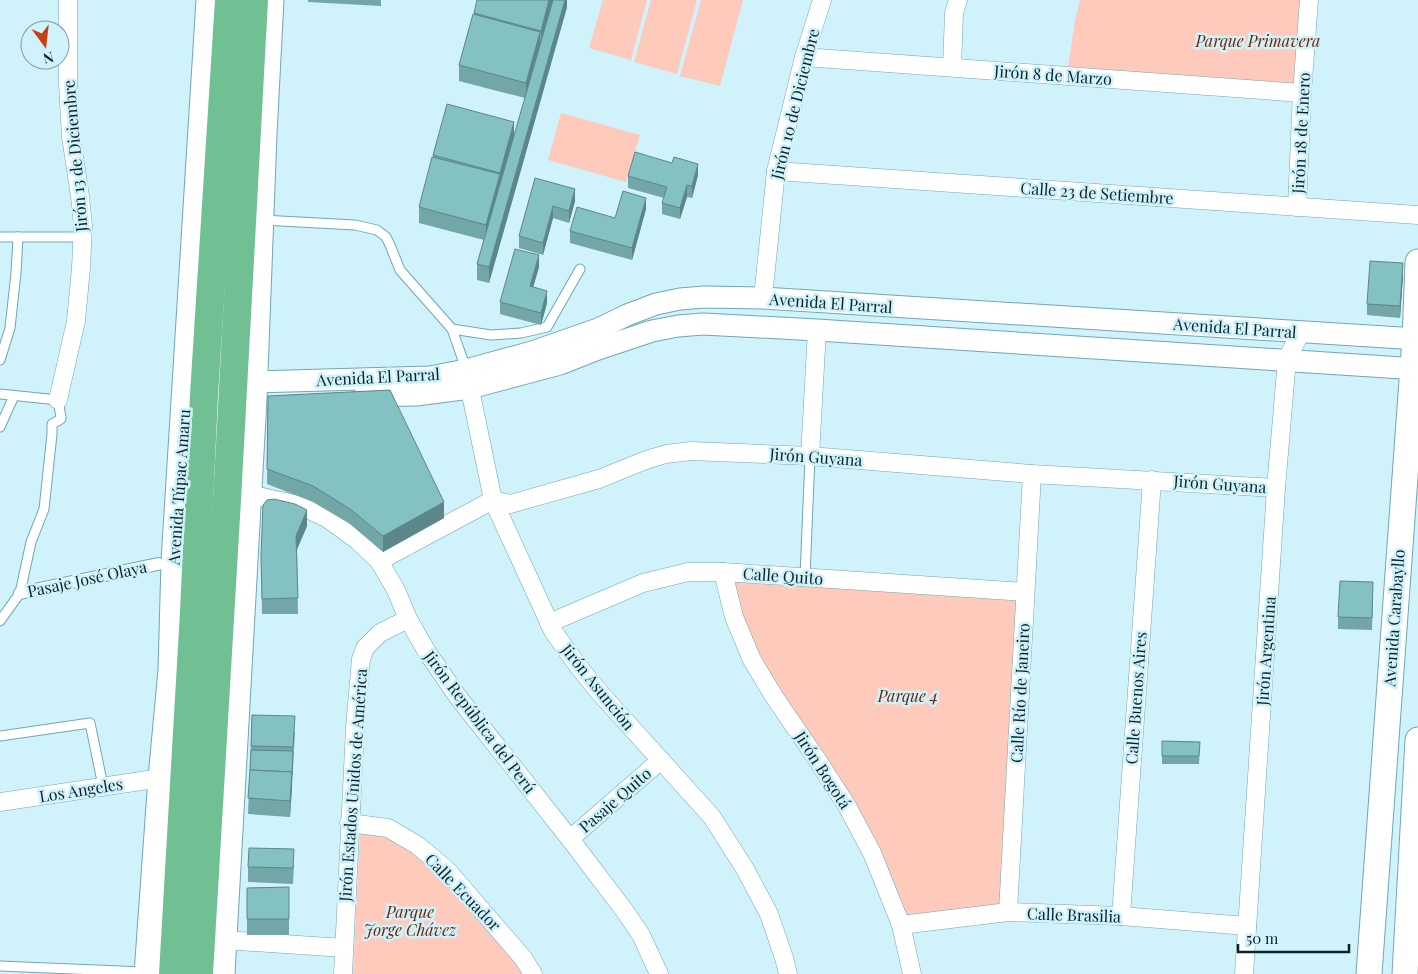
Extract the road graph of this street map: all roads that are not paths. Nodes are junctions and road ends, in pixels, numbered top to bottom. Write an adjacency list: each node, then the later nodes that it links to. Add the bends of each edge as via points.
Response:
1 (68, 0): 18 (street, Jirón 13 de Diciembre, via 71,137)
2 (209, 0): 53 (main road, Avenida Túpac Amaru, via 175,552 171,670)
3 (229, 0): 66 (highway, Avenida Túpac Amaru, via 194,612)
4 (254, 0): 67 (highway)
5 (271, 0): 15 (main road)
6 (822, 0): 9 (street, Jirón 10 de Diciembre)
7 (958, 0): 10 (street, via 954,13)
8 (1309, 0): 11 (street, Jirón 18 de Enero)
9 (804, 58): 10 (street, Jirón 8 de Marzo); 12 (street, Jirón 10 de Diciembre)
10 (952, 68): 11 (street, Jirón 8 de Marzo)
11 (1302, 93): 13 (street, Jirón 18 de Enero)
12 (776, 171): 13 (street, Calle 23 de Setiembre); 21 (street, Jirón 10 de Diciembre)
13 (1297, 206): 14 (street, Calle 23 de Setiembre)
14 (1418, 215)
15 (261, 220): 22 (lane, via 355,225 377,230 386,237 400,270); 30 (main road)
16 (0, 237): 17 (lane)
17 (18, 237): 18 (lane); 27 (lane, via 10,328)
18 (82, 237): 33 (street, Jirón 13 de Diciembre, via 76,321)
19 (1418, 262): 25 (main road, Avenida Carabayllo)
20 (580, 269): 22 (lane, via 547,327 491,335)
21 (763, 298): 24 (street, Avenida El Parral); 29 (street, Avenida El Parral, via 704,297 656,304)
22 (452, 330): 29 (lane)
23 (817, 330): 26 (street, Avenida El Parral); 29 (street, Avenida El Parral, via 704,324 678,326 652,330 560,364); 35 (street)
24 (1301, 332): 25 (street, Avenida El Parral); 26 (street, Jirón Argentina)
25 (1416, 339): 28 (main road, Avenida Carabayllo)
26 (1287, 359): 28 (street, Avenida El Parral); 38 (street, Jirón Argentina)
27 (0, 360)
28 (1415, 368): 75 (main road, Avenida Carabayllo)
29 (468, 379): 30 (street, Avenida El Parral, via 416,394); 40 (street, Jirón Asunción)
30 (255, 390): 39 (main road)
31 (0, 394): 32 (lane)
32 (14, 396): 33 (lane); 34 (lane)
33 (58, 400): 46 (lane, via 61,419 52,424 44,509 31,542)
34 (0, 427)
35 (810, 456): 36 (street, Jirón Guyana); 40 (street, Jirón Guyana, via 691,451 666,454 599,479 510,504); 44 (lane)
36 (1032, 474): 37 (street, Jirón Guyana); 45 (street, Calle Río de Janeiro)
37 (1152, 480): 38 (street, Jirón Guyana); 60 (street, Calle Buenos Aires)
38 (1276, 488): 62 (street, Jirón Argentina)
39 (249, 494): 41 (street, Jirón República del Perú, via 299,505 328,519); 63 (main road)
40 (493, 500): 41 (street); 49 (street, Jirón Asunción)
41 (379, 561): 47 (street, Jirón República del Perú)
42 (158, 564): 46 (street, Pasaje José Olaya)
43 (724, 572): 44 (street, Calle Quito); 49 (street, Calle Quito, via 688,572 643,583); 61 (street, Jirón Bogotá, via 734,617 752,660 847,806 872,852)
44 (805, 577): 45 (street, Calle Quito)
45 (1025, 592): 59 (street, Calle Río de Janeiro)
46 (20, 593): 48 (lane, Pasaje José Olaya)
47 (408, 619): 56 (street, Jirón Estados Unidos de América, via 380,634 365,648 361,660); 57 (street, Jirón República del Perú, via 426,652 458,696)
48 (0, 621)
49 (550, 623): 52 (street, Jirón Asunción, via 600,694)
50 (0, 736): 54 (lane, via 90,723)
51 (1418, 740): 58 (main road)
52 (661, 760): 57 (street, Pasaje Quito); 72 (street, Jirón Asunción, via 712,817 745,869 769,914)
53 (161, 778): 54 (street, Los Angeles); 66 (main road, Avenida Túpac Amaru)
54 (103, 786): 55 (street, Los Angeles)
55 (0, 802)
56 (350, 823): 64 (street, Jirón Estados Unidos de América); 70 (street, Calle Ecuador, via 388,828 417,845 447,870)
57 (570, 839): 71 (street, Jirón República del Perú, via 641,935)
58 (1414, 891): 76 (main road)
59 (1008, 912): 60 (street, Calle Brasilia); 61 (street, Calle Brasilia)
60 (1121, 916): 62 (street, Calle Brasilia)
61 (901, 925): 73 (street, Jirón Bogotá)
62 (1247, 926): 74 (street, Jirón Argentina)
63 (224, 940): 64 (street); 68 (main road)
64 (344, 948): 69 (street, Jirón Estados Unidos de América)
65 (0, 966): 66 (lane)
66 (156, 974)
67 (199, 974)
68 (222, 974)
69 (343, 974)
70 (533, 974)
71 (658, 974)
72 (788, 974)
73 (912, 974)
74 (1244, 974)
75 (1369, 974)
76 (1405, 974)

